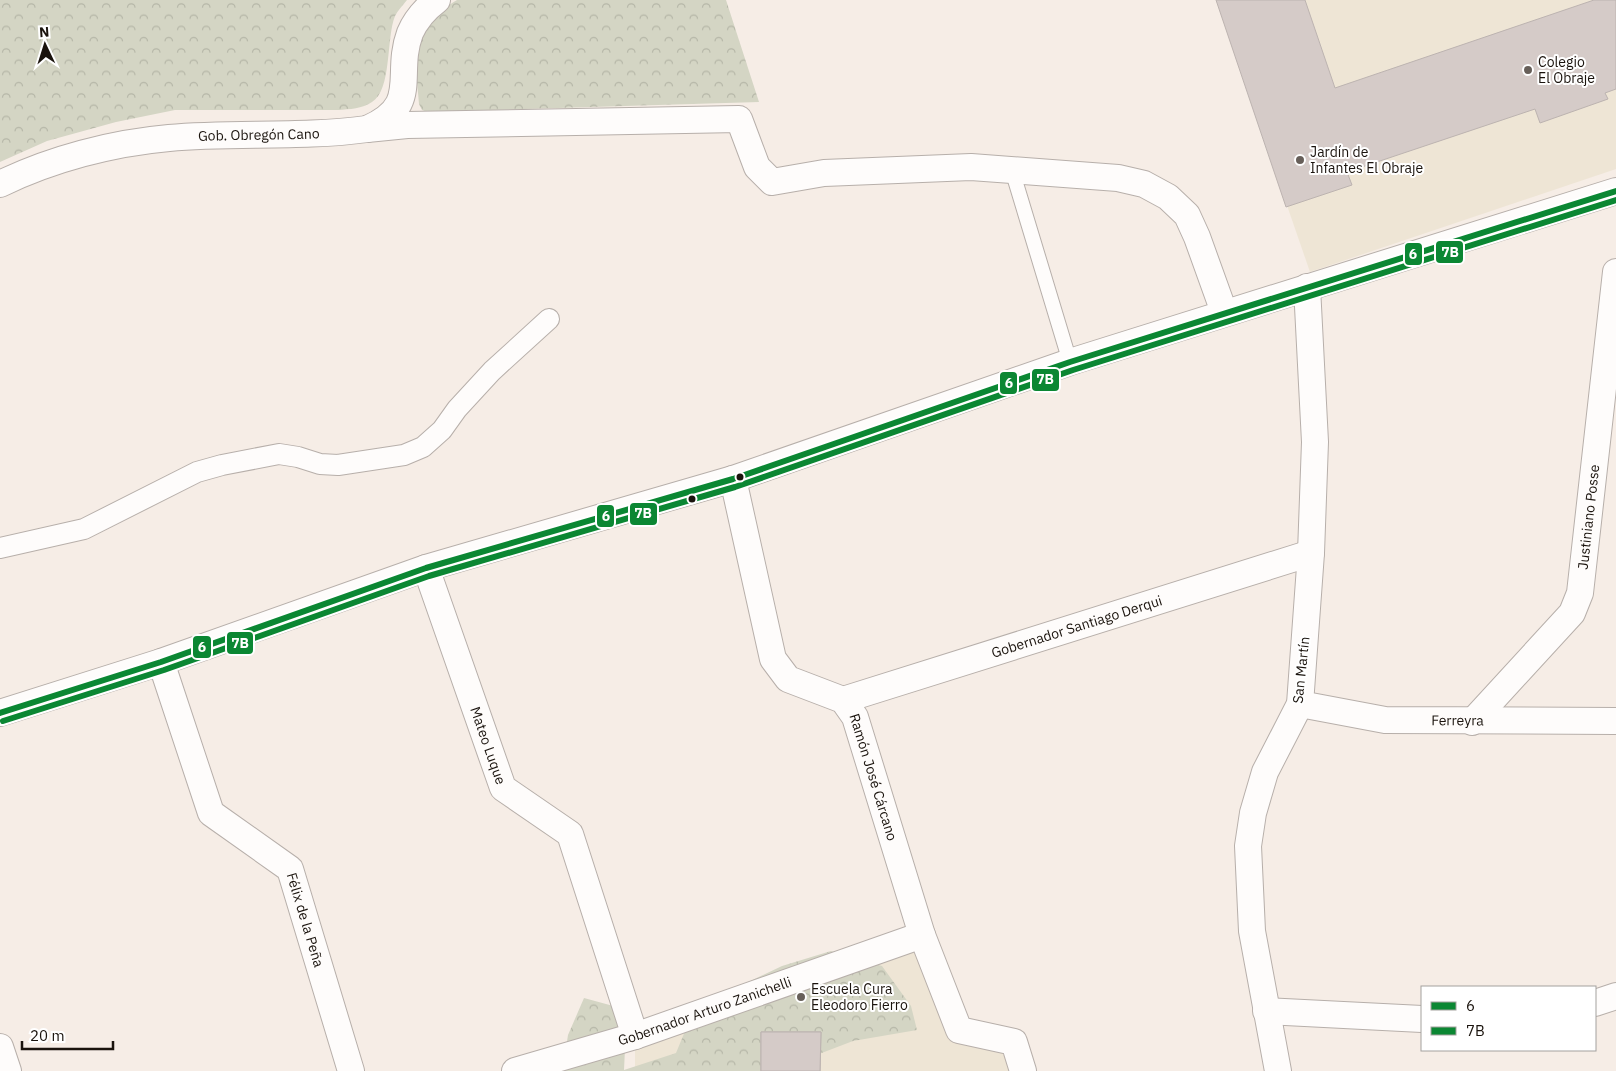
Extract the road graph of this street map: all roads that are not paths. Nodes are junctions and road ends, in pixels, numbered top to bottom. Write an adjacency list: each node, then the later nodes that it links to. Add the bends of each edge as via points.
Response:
1 (437, 0): 2 (street, Gob. Obregón Cano, via 416,21 410,34 405,58)
2 (405, 86): 3 (street); 4 (street, Gob. Obregón Cano, via 392,114 382,123)
3 (407, 125): 4 (street); 5 (street, via 739,119 758,167 772,182 824,173 971,167)
4 (367, 129): 6 (street, Gob. Obregón Cano, via 168,138 103,148 24,172)
5 (1012, 170): 10 (street, via 1118,178 1144,184 1168,197 1187,215 1198,237); 12 (lane)
6 (0, 184)
7 (1616, 191): 9 (street)
8 (1616, 272): 22 (street, Justiniano Posse, via 1580,593 1572,613)
9 (1307, 287): 10 (street); 15 (street, San Martín, via 1315,442)
10 (1224, 312): 12 (street)
11 (549, 320): 14 (street, via 492,371 442,430 423,447 411,452 338,465 279,454 222,466 197,472 84,528)
12 (1070, 362): 13 (street)
13 (733, 479): 16 (street); 18 (street, Ramón José Cárcano, via 773,659 788,679)
14 (0, 548)
15 (1310, 553): 18 (street, Gobernador Santiago Derqui); 19 (street, San Martín)
16 (426, 568): 17 (street); 28 (street, Mateo Luque, via 503,788 570,834)
17 (161, 662): 20 (street); 31 (street, Félix de la Peña, via 211,812 290,869)
18 (843, 700): 23 (street, Ramón José Cárcano, via 855,717)
19 (1300, 704): 22 (street, Ferreyra, via 1385,720); 26 (street, San Martín, via 1265,772 1253,813 1248,846 1252,931)
20 (0, 713)
21 (1616, 721): 22 (street, Ferreyra)
22 (1472, 722)
23 (922, 935): 28 (street, Gobernador Arturo Zanichelli); 33 (street, Ramón José Cárcano, via 959,1030 1014,1042)
24 (1616, 996): 25 (street)
25 (1596, 1003)
26 (1266, 1011): 27 (street); 34 (street, San Martín)
27 (1421, 1019)
28 (635, 1036): 32 (street, Gobernador Arturo Zanichelli)
29 (0, 1047): 30 (street)
30 (8, 1071)
31 (351, 1071)
32 (514, 1071)
33 (1023, 1071)
34 (1278, 1071)

